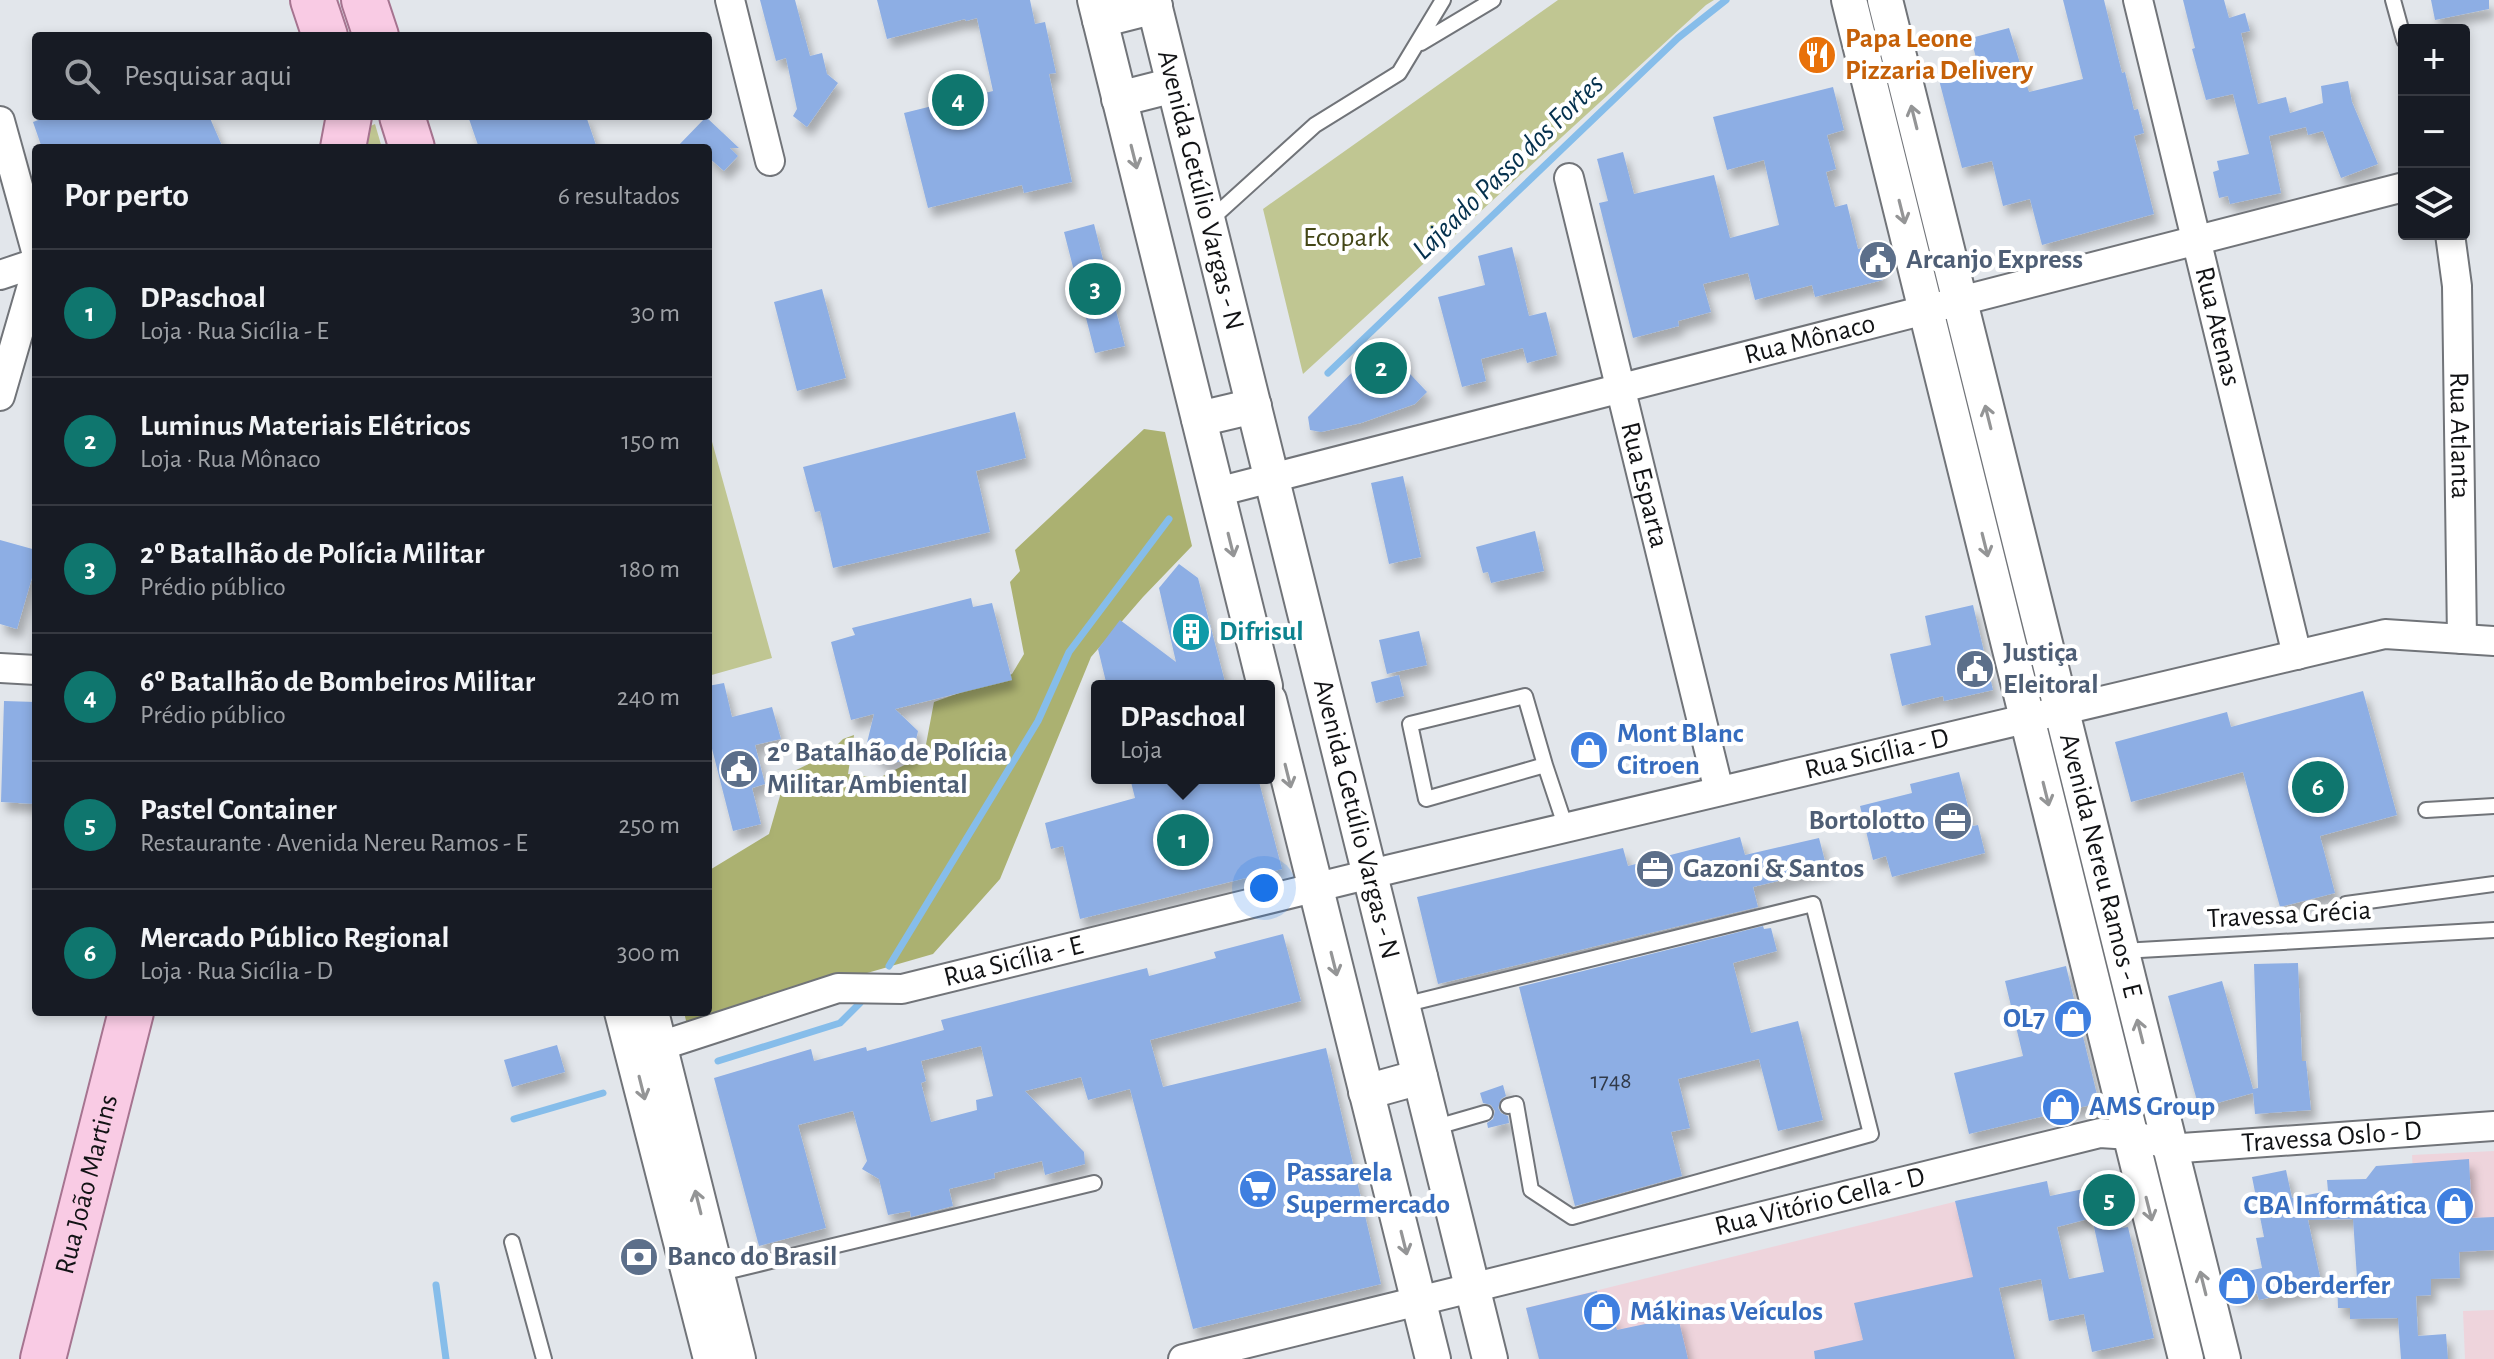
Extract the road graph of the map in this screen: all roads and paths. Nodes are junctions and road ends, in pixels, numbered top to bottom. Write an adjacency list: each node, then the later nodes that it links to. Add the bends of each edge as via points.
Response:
1 (313, 0): 13 (main road)
2 (364, 0): 14 (main road)
3 (730, 0): 24 (street)
4 (1443, 0): 15 (lane)
5 (1493, 0): 15 (lane)
6 (1849, 0): 25 (street, Avenida Nereu Ramos - E)
7 (1885, 0): 23 (street, Avenida Nereu Ramos - E, one-way to 7)
8 (2138, 0): 31 (street, Rua Atenas)
9 (2393, 0): 12 (lane)
10 (1154, 3): 11 (street); 16 (street, Avenida Getúlio Vargas - N)
11 (1098, 10): 17 (street, Avenida Getúlio Vargas - N)
12 (2400, 24)
13 (324, 32)
14 (375, 32)
15 (1417, 46): 28 (lane, via 1399,73 1315,125)
16 (1174, 85): 17 (street); 28 (street, Avenida Getúlio Vargas - N)
17 (1119, 99): 40 (street, Avenida Getúlio Vargas - N, one-way to 40)
18 (348, 120): 21 (main road)
19 (403, 120): 22 (main road)
20 (0, 121): 29 (street)
21 (344, 144)
22 (411, 144)
23 (1923, 154): 25 (street); 35 (street, Avenida Nereu Ramos - E)
24 (770, 161)
25 (1889, 162): 36 (street, Avenida Nereu Ramos - E, one-way to 36)
26 (1569, 178): 37 (street, Rua Esparta)
27 (2398, 189): 31 (street, Rua Mônaco)
28 (1208, 222): 39 (street, Avenida Getúlio Vargas - N)
29 (32, 237)
30 (2451, 240): 45 (street, Rua Atlanta, via 2457,286)
31 (2196, 241): 35 (street, Rua Mônaco); 47 (street, Rua Atenas)
32 (32, 264): 33 (street)
33 (0, 275)
34 (32, 286): 38 (street)
35 (1959, 301): 36 (street, Rua Mônaco); 42 (street, Avenida Nereu Ramos - E, one-way to 35)
36 (1926, 310): 37 (street, Rua Mônaco); 43 (street, Avenida Nereu Ramos - E)
37 (1621, 388): 41 (street, Rua Mônaco); 55 (street, Rua Esparta)
38 (0, 396)
39 (1254, 406): 40 (street); 41 (street, Avenida Getúlio Vargas - N)
40 (1199, 419): 44 (street, Avenida Getúlio Vargas - N)
41 (1271, 477): 44 (street, Rua Mônaco); 59 (street, Avenida Getúlio Vargas - N)
42 (2004, 479): 43 (street); 51 (street, Avenida Nereu Ramos - E)
43 (1970, 487): 52 (street, Avenida Nereu Ramos - E, one-way to 52)
44 (1217, 492): 50 (street, Avenida Getúlio Vargas - N, one-way to 50)
45 (2462, 639): 46 (street, Rua Sicília - D); 47 (street, Rua Sicília - D, via 2385,634)
46 (2494, 641)
47 (2297, 655): 51 (street, Rua Sicília - D)
48 (0, 668): 49 (street)
49 (32, 670)
50 (1264, 680)
51 (2061, 710): 52 (street, Rua Sicília - D); 64 (street, Avenida Nereu Ramos - E)
52 (2028, 718): 55 (street, Rua Sicília - D); 64 (street, Avenida Nereu Ramos - E, one-way to 64)
53 (1275, 724): 61 (street, Avenida Getúlio Vargas - N, one-way to 61)
54 (1545, 765): 54 (lane, via 1426,799 1410,724 1525,696); 58 (lane)
55 (1719, 791): 58 (street, Rua Sicília - D)
56 (2494, 806): 57 (lane)
57 (2426, 810)
58 (1566, 828): 59 (street, Rua Sicília - D)
59 (1370, 874): 61 (street, Rua Sicília - E); 65 (street, Avenida Getúlio Vargas - N)
60 (2494, 884): 62 (lane)
61 (1316, 888): 69 (street, Rua Sicília - E, via 902,989 838,988); 71 (street, Avenida Getúlio Vargas - N, one-way to 71)
62 (2346, 904)
63 (2494, 930): 64 (lane, Travessa Grécia)
64 (2103, 952): 76 (street, Avenida Nereu Ramos - E); 77 (street, Avenida Nereu Ramos - E, one-way to 64)
65 (1403, 1005): 70 (street, Avenida Getúlio Vargas - N); 72 (lane, via 1813,904 1871,1134 1572,1217 1531,1190 1516,1104)
66 (130, 1016): 83 (main road, Rua João Martins)
67 (623, 1016): 85 (street, one-way to 85)
68 (652, 1016): 69 (street)
69 (660, 1046): 80 (street, one-way to 69)
70 (1420, 1077): 71 (street); 75 (street, Avenida Getúlio Vargas - N)
71 (1366, 1092): 82 (street, Avenida Getúlio Vargas - N, one-way to 82)
72 (1508, 1106)
73 (1485, 1113): 75 (lane)
74 (2494, 1126): 77 (street, Travessa Oslo - D, via 2182,1148)
75 (1433, 1128): 81 (street, Avenida Getúlio Vargas - N)
76 (2131, 1135): 77 (street, Rua Vitório Cella - D); 81 (street, Rua Vitório Cella - D, via 2100,1133); 90 (street, Avenida Nereu Ramos - E, one-way to 90)
77 (2168, 1144): 91 (street, Avenida Nereu Ramos - E, one-way to 77)
78 (1094, 1183): 80 (lane)
79 (512, 1242): 84 (lane)
80 (717, 1274): 86 (street)
81 (1473, 1288): 82 (street, Rua Vitório Cella - D); 89 (street, Avenida Getúlio Vargas - N)
82 (1418, 1302): 87 (street, Rua Vitório Cella - D); 88 (street, Avenida Getúlio Vargas - N)
83 (43, 1359)
84 (544, 1359)
85 (711, 1359)
86 (738, 1359)
87 (1183, 1359)
88 (1433, 1359)
89 (1490, 1359)
90 (2186, 1359)
91 (2223, 1359)

